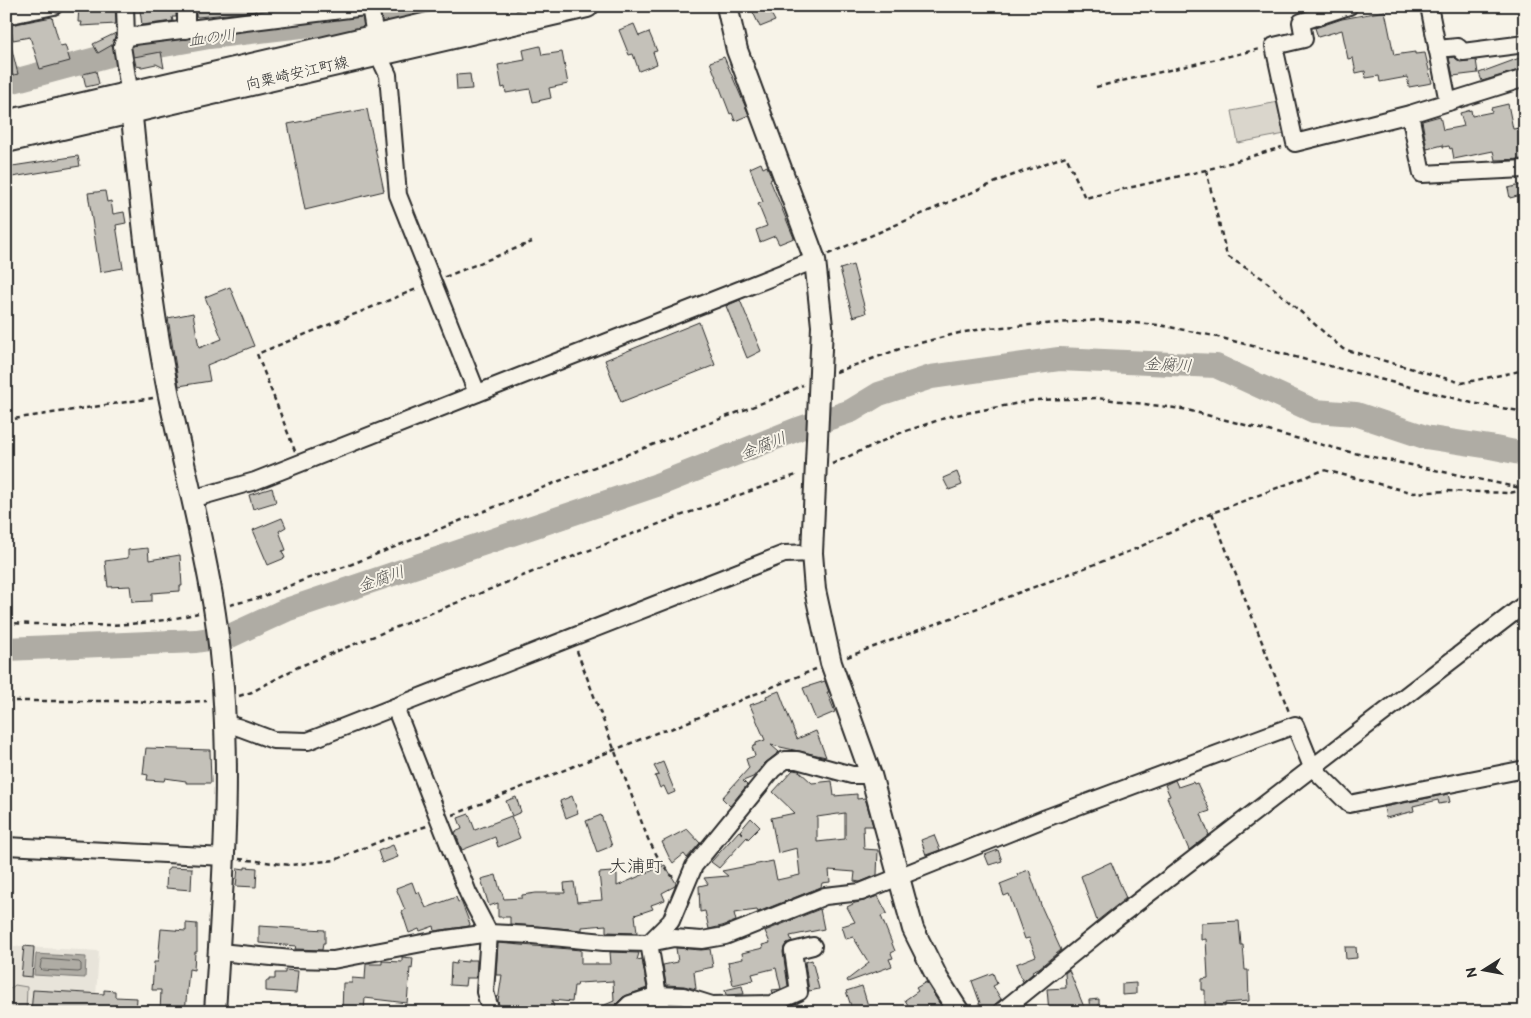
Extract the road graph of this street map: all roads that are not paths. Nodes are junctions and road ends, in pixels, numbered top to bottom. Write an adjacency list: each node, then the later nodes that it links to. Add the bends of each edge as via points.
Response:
1 (54, 6): 10 (street)
2 (125, 6): 15 (street)
3 (186, 6): 12 (street)
4 (506, 6): 13 (main road, 向粟崎安江町線)
5 (587, 6): 13 (main road, 向粟崎安江町線)
6 (727, 6): 24 (street, via 737,50)
7 (1349, 6): 20 (street, via 1300,22 1304,39 1274,46 1295,143)
8 (1429, 6): 16 (street)
9 (371, 7): 11 (street); 13 (street)
10 (12, 12)
11 (265, 13): 12 (street)
12 (186, 30): 15 (street)
13 (376, 43): 19 (main road, 向粟崎安江町線); 25 (street, via 388,75 398,195)
14 (1525, 44): 16 (street, via 1463,52 1458,47)
15 (124, 47): 19 (street)
16 (1437, 49): 18 (street)
17 (1525, 78): 18 (street)
18 (1448, 102): 20 (street)
19 (130, 103): 21 (main road, 向粟崎安江町線); 22 (main road, 向粟崎安江町線); 26 (street, via 154,311)
20 (1410, 114): 23 (street, via 1422,174)
21 (6, 122)
22 (6, 141)
23 (1525, 169)
24 (815, 260): 25 (street); 27 (street, via 822,326)
25 (477, 393): 26 (street, via 255,481)
26 (192, 499): 30 (street, via 215,611)
27 (812, 553): 29 (street, via 784,554); 33 (street, via 815,590 831,663)
28 (1525, 604): 31 (street)
29 (395, 707): 30 (street, via 308,741 273,740); 37 (street, via 468,893)
30 (225, 724): 35 (street)
31 (1312, 767): 32 (street, via 1349,804); 36 (street, via 1295,725); 47 (street, via 1124,912)
32 (1525, 769)
33 (871, 774): 36 (street); 38 (street, via 852,775 797,760 785,760 773,769 694,866 671,921)
34 (6, 846): 35 (street)
35 (225, 857): 40 (street)
36 (899, 877): 38 (street, via 861,892 825,896 725,936 702,940 674,938); 46 (street, via 913,929)
37 (489, 933): 38 (street); 40 (street, via 433,940 332,960); 43 (street, via 485,992)
38 (649, 943): 41 (street)
39 (813, 946): 41 (street, via 793,951 799,992 772,1004 712,1005 683,996)
40 (219, 952): 42 (street)
41 (658, 995): 44 (street, via 630,1004); 45 (street)
42 (215, 1012)
43 (491, 1012)
44 (622, 1012)
45 (663, 1012)
46 (959, 1012)
47 (1002, 1012)

